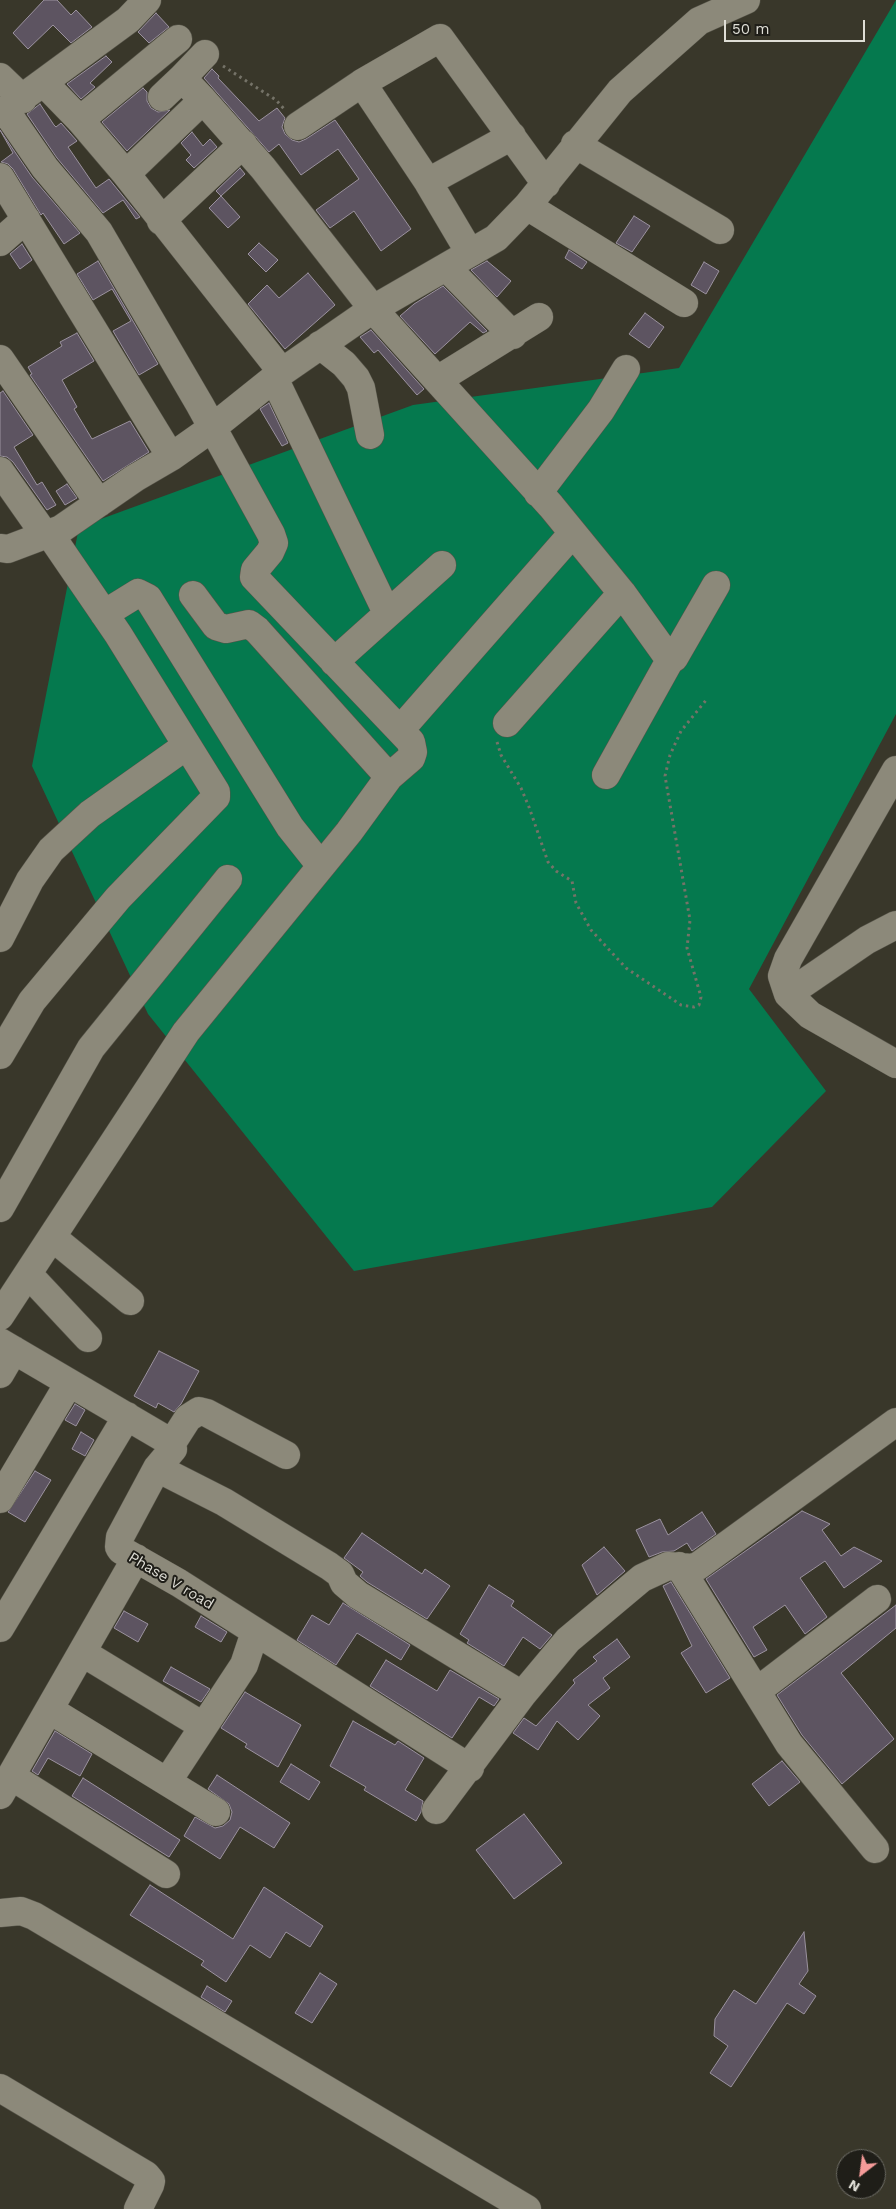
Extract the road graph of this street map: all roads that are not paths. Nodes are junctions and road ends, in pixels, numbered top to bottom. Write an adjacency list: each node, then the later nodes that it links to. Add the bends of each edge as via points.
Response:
1 (147, 0): 11 (street, via 128,20)
2 (746, 0): 17 (street, via 699,21 675,40 620,91)
3 (178, 39): 5 (street)
4 (205, 54): 7 (street)
5 (139, 72): 9 (street); 12 (street)
6 (0, 77): 11 (street)
7 (182, 78): 9 (street); 10 (street)
8 (362, 83): 14 (street); 15 (street, via 436,38 441,39); 20 (street)
9 (162, 97): 13 (street)
10 (203, 100): 13 (street); 16 (street)
11 (18, 102): 12 (street); 38 (street, via 39,160 99,232)
12 (80, 120): 18 (street)
13 (183, 120): 18 (street)
14 (298, 126)
15 (512, 136): 20 (street); 21 (street)
16 (243, 144): 24 (street); 30 (street)
17 (575, 144): 21 (street); 25 (street)
18 (126, 174): 24 (street)
19 (0, 177): 23 (street)
20 (428, 182): 27 (street)
21 (546, 184): 22 (street)
22 (527, 206): 27 (street, via 496,238); 29 (street)
23 (26, 219): 26 (street); 40 (street)
24 (161, 221): 36 (street)
25 (720, 230)
26 (0, 242)
27 (470, 253): 28 (street)
28 (446, 267): 30 (street); 32 (street)
29 (684, 303)
30 (374, 309): 33 (street); 37 (street)
31 (538, 317): 32 (street)
32 (513, 335): 37 (street)
33 (320, 345): 36 (street); 39 (street, via 356,378)
34 (0, 359): 43 (street)
35 (626, 369): 42 (street, via 595,418)
36 (278, 375): 38 (street); 50 (street)
37 (439, 379): 42 (street)
38 (212, 428): 40 (street); 54 (street, via 274,542 255,570 254,577)
39 (370, 435)
40 (171, 457): 43 (street)
41 (0, 471): 44 (street)
42 (538, 493): 45 (street)
43 (99, 503): 44 (street, via 61,529)
44 (47, 534): 46 (street, via 8,549); 51 (street)
45 (572, 534): 49 (street); 56 (street)
46 (0, 548)
47 (442, 565): 50 (street)
48 (716, 585): 53 (street)
49 (622, 593): 53 (street); 55 (street)
50 (387, 613): 54 (street)
51 (104, 614): 52 (street, via 138,593 148,598); 57 (street)
52 (162, 616): 60 (street, via 199,591 216,626 226,629 250,624); 61 (street, via 290,827)
53 (670, 660): 59 (street)
54 (334, 662): 56 (street)
55 (507, 723)
56 (400, 730): 60 (street, via 412,742 413,752 411,758)
57 (186, 746): 64 (street, via 90,814 51,850 30,880); 66 (street, via 216,792 215,800 105,913 32,1001)
58 (896, 770): 65 (street, via 788,959 782,976)
59 (606, 775)
60 (389, 777): 61 (street)
61 (321, 866): 69 (street, via 186,1032)
62 (228, 879): 68 (street, via 91,1048)
63 (896, 926): 65 (street, via 867,940)
64 (0, 938)
65 (788, 994): 67 (street, via 810,1015)
66 (0, 1056)
67 (896, 1064)
68 (0, 1208)
69 (52, 1237): 70 (street); 71 (street)
70 (29, 1275): 72 (street); 73 (street)
71 (130, 1300)
72 (0, 1316)
73 (88, 1338)
74 (7, 1346): 75 (street); 76 (street)
75 (0, 1374)
76 (69, 1383): 77 (street); 82 (street)
77 (127, 1416): 79 (street); 86 (street)
78 (896, 1422): 84 (street, via 698,1566)
79 (172, 1443): 80 (street, Phase V road, via 188,1418 199,1411); 81 (street, Phase V road, via 173,1449)
80 (286, 1455)
81 (157, 1468): 83 (street, Phase V road, via 120,1537 121,1550); 90 (street, via 224,1502 329,1566 358,1595)
82 (0, 1499)
83 (136, 1558): 87 (street, Phase V road); 88 (street)
84 (679, 1566): 89 (street); 90 (street, via 662,1568 642,1578 568,1640)
85 (877, 1599): 89 (street)
86 (0, 1628)
87 (255, 1632): 92 (street, via 244,1665); 93 (street, Phase V road)
88 (83, 1653): 91 (street); 92 (street)
89 (757, 1691): 98 (street, via 789,1744)
90 (522, 1695): 93 (street)
91 (50, 1710): 94 (street); 95 (street)
92 (203, 1726): 94 (street)
93 (470, 1768): 96 (street)
94 (168, 1782): 97 (street)
95 (6, 1786): 99 (street)
96 (436, 1810)
97 (216, 1812)
98 (875, 1849)
99 (166, 1874)
100 (7, 1907): 103 (street, via 34,1916)
101 (0, 2088): 102 (street, via 146,2175 150,2185)
102 (138, 2209)
103 (527, 2209)

